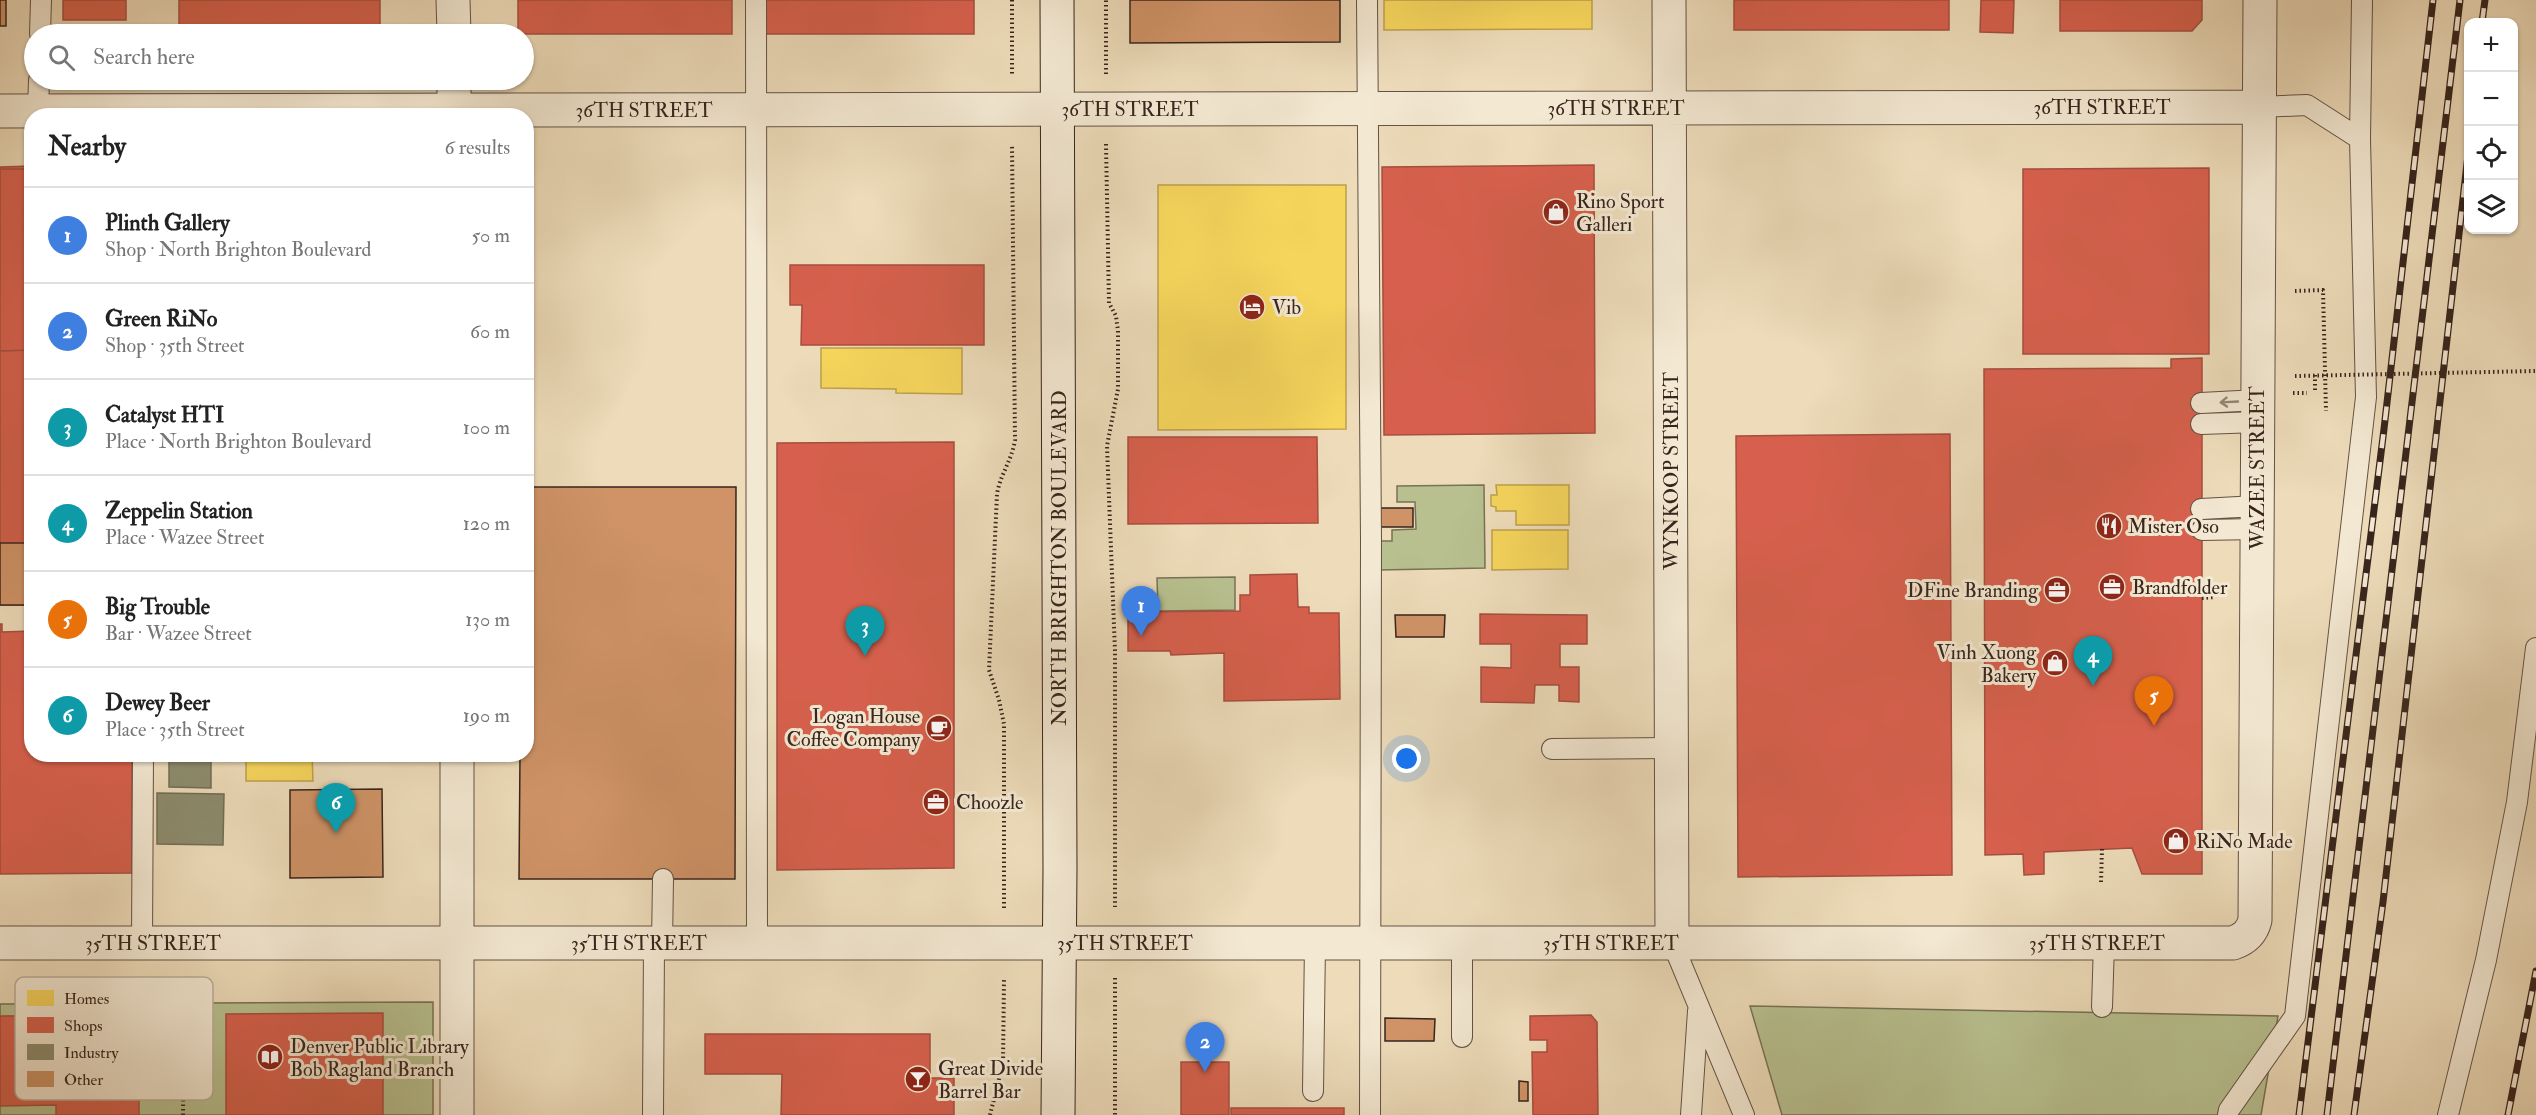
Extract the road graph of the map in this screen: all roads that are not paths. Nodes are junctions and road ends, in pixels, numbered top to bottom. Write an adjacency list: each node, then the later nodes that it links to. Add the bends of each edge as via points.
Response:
1 (41, 0): 9 (lane)
2 (453, 0): 10 (street)
3 (756, 0): 19 (lane)
4 (1057, 0): 17 (street, NORTH BRIGHTON BOULEVARD)
5 (1367, 0): 18 (lane)
6 (1669, 0): 16 (street, WYNKOOP STREET)
7 (2260, 0): 13 (street, WAZEE STREET)
8 (2362, 0): 21 (lane)
9 (40, 24)
10 (454, 24)
11 (39, 95): 14 (street, 36TH STREET); 20 (street, 36TH STREET)
12 (454, 102): 15 (street, 36TH STREET); 19 (street, 36TH STREET)
13 (2259, 107): 16 (street, 36TH STREET); 21 (lane, via 2307,105); 23 (street, WAZEE STREET)
14 (118, 108)
15 (287, 108)
16 (1669, 108): 18 (street, 36TH STREET); 29 (street, WYNKOOP STREET)
17 (1059, 109): 18 (street, 36TH STREET); 19 (street, 36TH STREET); 41 (street, NORTH BRIGHTON BOULEVARD)
18 (1368, 109): 43 (lane)
19 (756, 110): 40 (lane)
20 (0, 111)
21 (2360, 139): 56 (lane, via 2366,397 2295,1016)
22 (2201, 403): 23 (lane, one-way to 22)
23 (2258, 411): 24 (lane); 26 (street, WAZEE STREET)
24 (2201, 424)
25 (2201, 508): 26 (lane)
26 (2257, 518): 27 (lane); 34 (street, WAZEE STREET, via 2255,920)
27 (2202, 530)
28 (2536, 648): 57 (lane, via 2515,813 2486,960)
29 (1672, 748): 30 (lane); 35 (street, WYNKOOP STREET)
30 (1552, 749)
31 (143, 762): 37 (lane)
32 (457, 762): 38 (street)
33 (663, 879): 39 (lane)
34 (2248, 935): 45 (street, 35TH STREET, via 2233,943)
35 (1672, 942): 44 (street, 35TH STREET); 45 (street, 35TH STREET); 46 (lane)
36 (0, 943): 37 (street, 35TH STREET)
37 (142, 943): 38 (street, 35TH STREET)
38 (458, 943): 39 (street, 35TH STREET); 50 (street)
39 (658, 943): 40 (street, 35TH STREET); 51 (lane)
40 (757, 943): 41 (street, 35TH STREET)
41 (1059, 943): 42 (street, 35TH STREET); 52 (street, NORTH BRIGHTON BOULEVARD)
42 (1315, 943): 43 (street, 35TH STREET); 49 (lane)
43 (1371, 943): 44 (street, 35TH STREET); 53 (lane)
44 (1462, 943): 48 (lane)
45 (2104, 943): 47 (lane)
46 (1699, 1006): 54 (lane); 55 (lane)
47 (2102, 1007)
48 (1462, 1037)
49 (1313, 1091)
50 (457, 1115)
51 (653, 1115)
52 (1058, 1115)
53 (1370, 1115)
54 (1691, 1115)
55 (1744, 1115)
56 (2228, 1115)
57 (2448, 1115)

